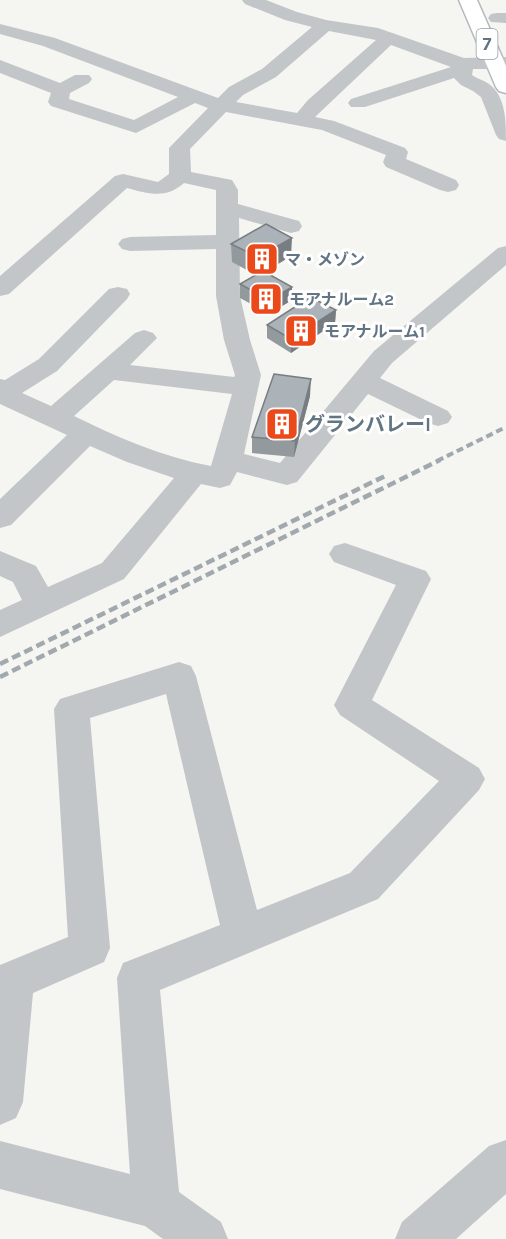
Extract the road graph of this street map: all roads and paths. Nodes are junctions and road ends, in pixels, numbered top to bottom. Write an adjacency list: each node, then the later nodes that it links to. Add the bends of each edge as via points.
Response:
1 (251, 0): 5 (street)
2 (468, 0): 9 (main road, 7)
3 (489, 0): 4 (main road, 7)
4 (501, 18): 8 (main road, 7)
5 (325, 25): 7 (street); 17 (street, via 268,73)
6 (0, 29): 10 (street)
7 (389, 38): 12 (street); 18 (street)
8 (506, 38)
9 (501, 63): 12 (street); 13 (main road, 7)
10 (111, 65): 14 (street); 15 (street)
11 (0, 66): 14 (street)
12 (463, 66): 16 (street); 19 (street, via 466,82 488,93)
13 (506, 87)
14 (61, 90): 15 (street, via 58,102 136,127)
15 (194, 96): 17 (street)
16 (358, 103)
17 (220, 105): 18 (street); 20 (street, via 179,148)
18 (302, 120): 21 (street, via 327,125 398,152 394,162)
19 (506, 135)
20 (180, 176): 22 (street, via 224,184); 27 (street, via 160,190 123,181)
21 (448, 185)
22 (228, 208): 23 (street); 24 (street)
23 (291, 226)
24 (228, 242): 25 (street); 32 (street, via 228,296 248,375)
25 (129, 244)
26 (506, 253): 31 (street, via 383,357)
27 (0, 289)
28 (118, 294): 33 (street, via 48,365)
29 (144, 338): 30 (street)
30 (110, 371): 32 (street); 34 (street)
31 (364, 381): 35 (street); 37 (street, via 287,475)
32 (247, 387): 37 (street)
33 (4, 388): 34 (street, via 5,396)
34 (56, 417): 36 (street)
35 (438, 417)
36 (87, 432): 38 (street); 39 (street)
37 (228, 459): 38 (street, via 220,478)
38 (193, 474): 42 (street, via 113,571)
39 (0, 516)
40 (345, 554): 44 (street, via 415,579 352,705 466,779 364,886)
41 (0, 563): 42 (street, via 25,574)
42 (41, 605): 43 (street)
43 (0, 624)
44 (243, 934): 45 (street, via 179,676 72,709 89,948); 49 (street, via 138,978)
45 (7, 981): 46 (street)
46 (0, 1102)
47 (506, 1163): 50 (street)
48 (0, 1165): 49 (street)
49 (156, 1205): 51 (street)
50 (424, 1237)
51 (204, 1239)

